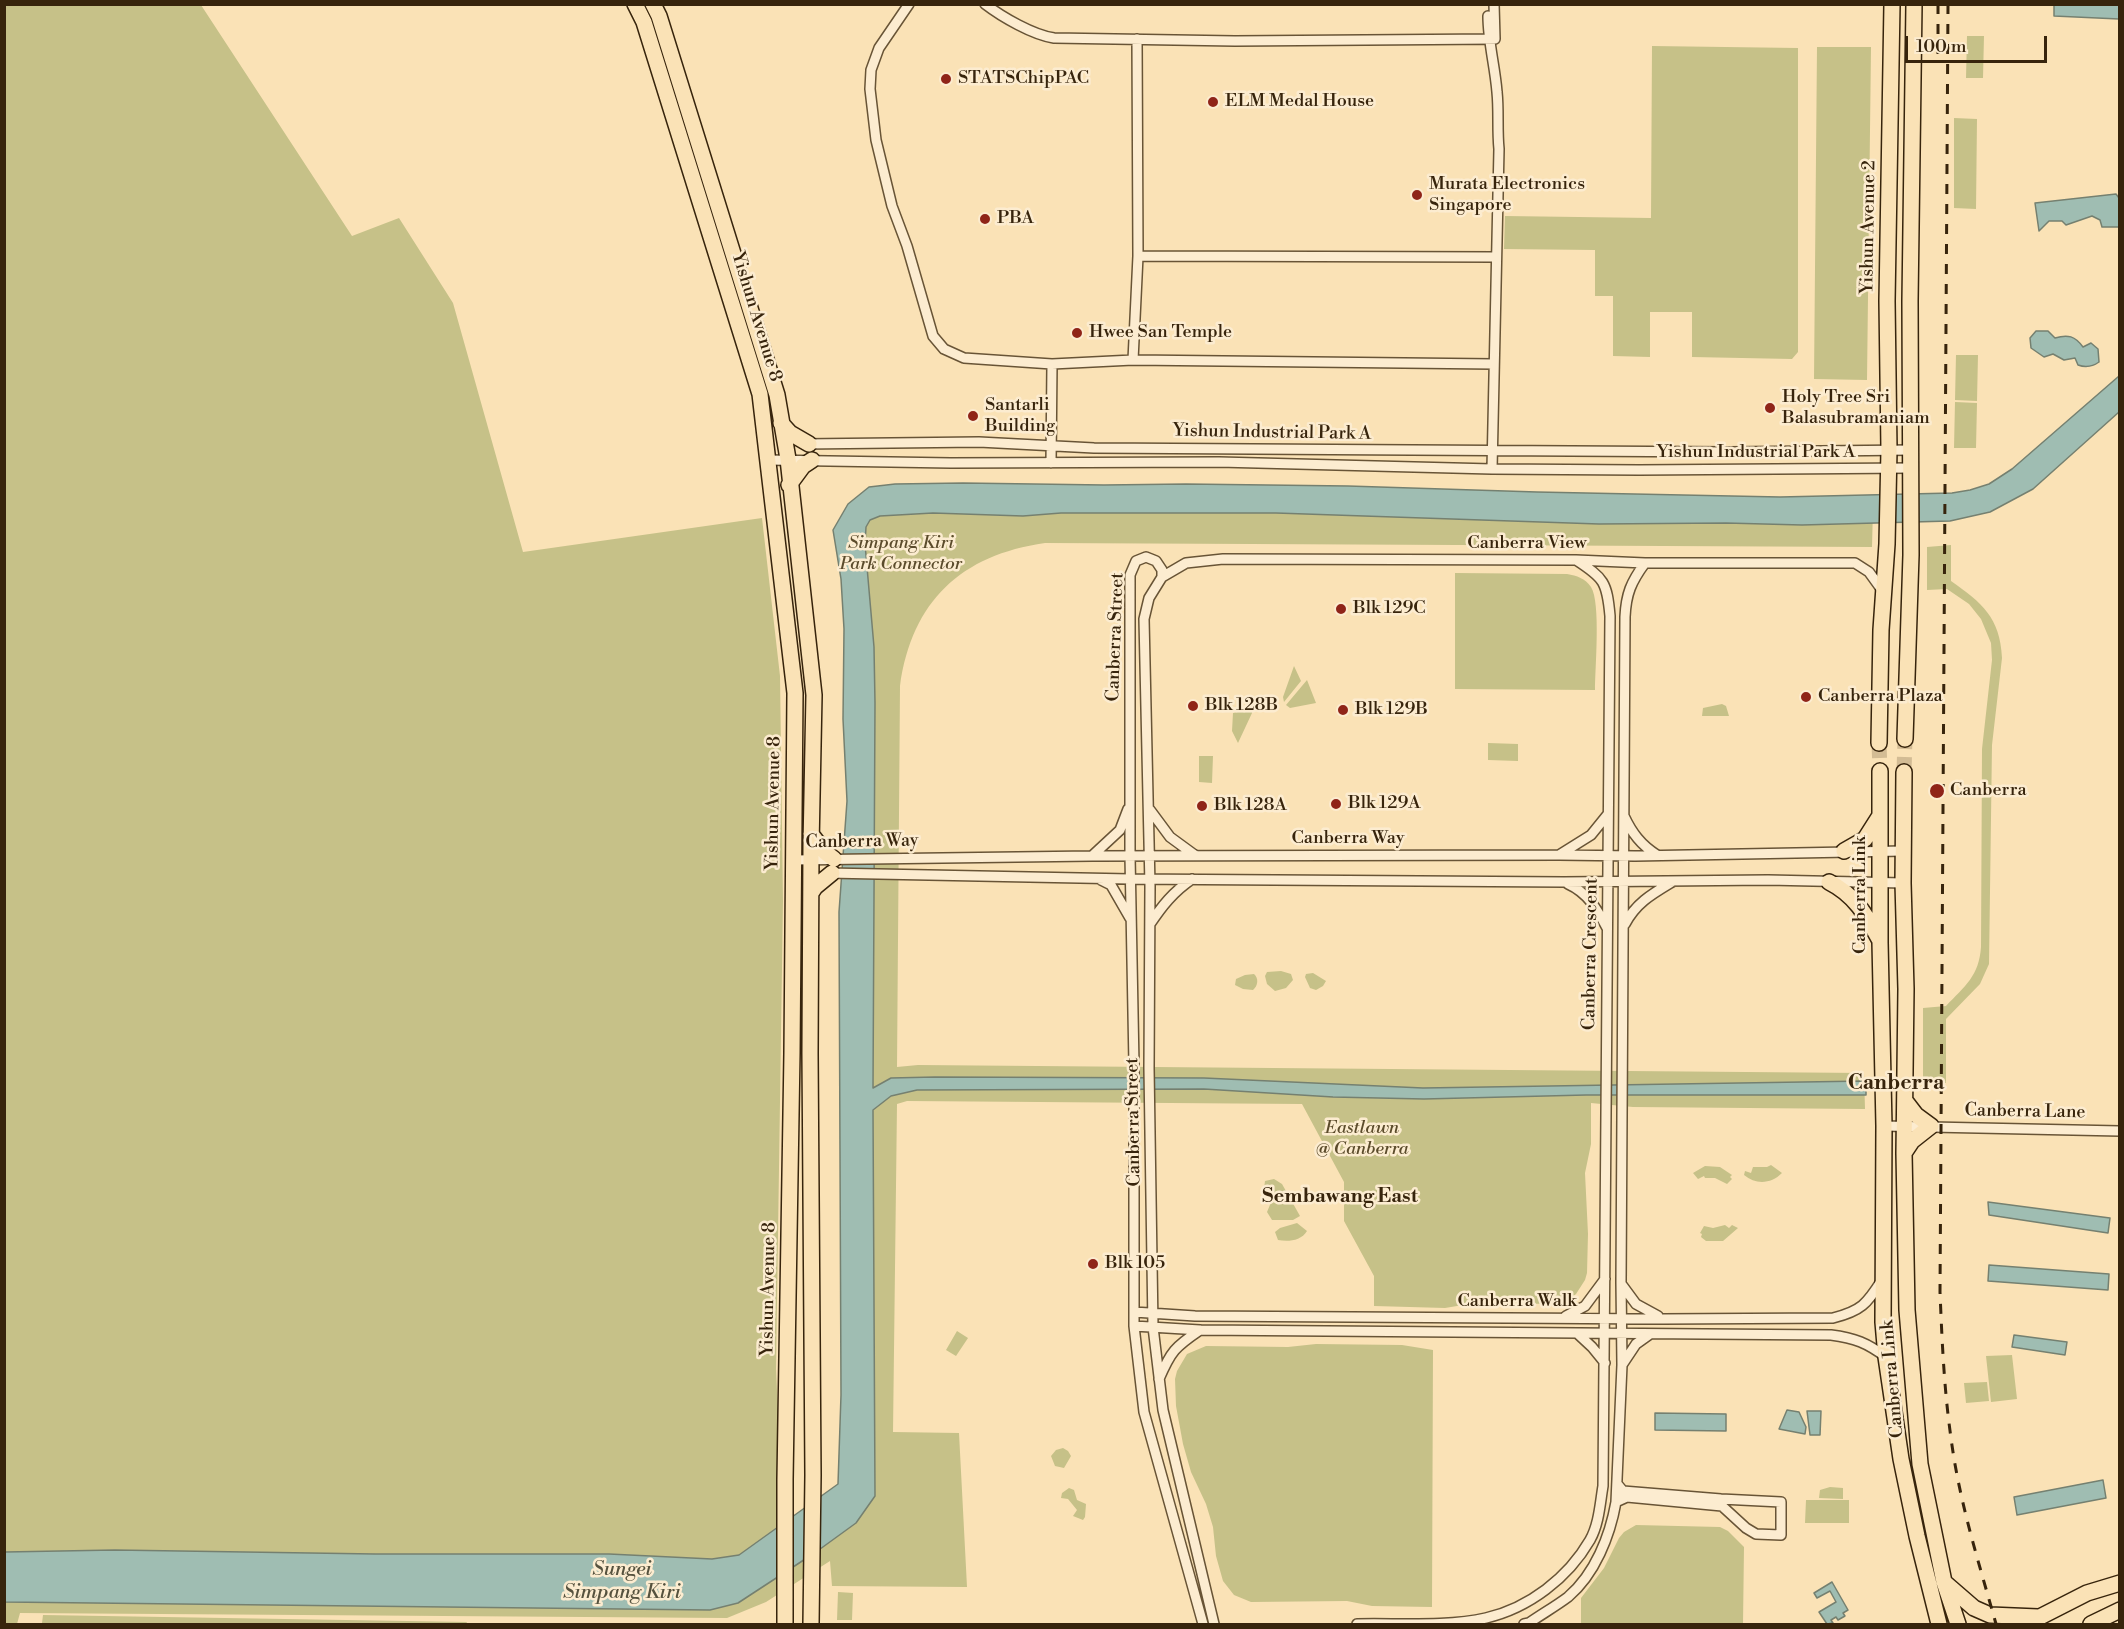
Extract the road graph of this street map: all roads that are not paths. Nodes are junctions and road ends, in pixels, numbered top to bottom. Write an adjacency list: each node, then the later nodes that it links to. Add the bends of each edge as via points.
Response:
1 (635, 4): 17 (main road, Yishun Avenue 8, via 644,22 759,394)
2 (653, 4): 16 (main road, Yishun Avenue 8, via 777,395)
3 (909, 4): 14 (street, via 879,48 871,70 870,89 876,140 892,206 933,336 944,349 964,358)
4 (985, 4): 9 (street, via 1045,36)
5 (1488, 4): 10 (street)
6 (1494, 4): 10 (street)
7 (1892, 4): 21 (main road, Yishun Avenue 2, via 1887,301)
8 (1914, 4): 22 (main road)
9 (1137, 39): 10 (street); 11 (street)
10 (1492, 39): 12 (street, via 1499,149)
11 (1138, 256): 12 (street); 13 (street)
12 (1496, 258): 15 (street)
13 (1133, 360): 14 (street); 15 (street)
14 (1052, 364): 19 (street)
15 (1494, 364): 20 (street)
16 (781, 423): 18 (main road); 23 (main road, Yishun Avenue 8)
17 (766, 444): 23 (street, Yishun Industrial Park A); 24 (main road, Yishun Avenue 8)
18 (809, 444): 19 (street, Yishun Industrial Park A, via 979,442); 23 (street, Yishun Industrial Park A)
19 (1052, 446): 20 (street, Yishun Industrial Park A); 26 (street)
20 (1493, 450): 21 (street, Yishun Industrial Park A); 27 (street)
21 (1889, 450): 22 (street, Yishun Industrial Park A); 28 (main road)
22 (1911, 450): 29 (main road)
23 (786, 452): 24 (street, Yishun Industrial Park A); 25 (street, Yishun Industrial Park A); 30 (main road, Yishun Avenue 8)
24 (768, 460): 60 (main road, Yishun Avenue 8, via 795,693)
25 (812, 460): 26 (street, Yishun Industrial Park A); 30 (main road)
26 (1051, 463): 27 (street, Yishun Industrial Park A, via 1219,462)
27 (1492, 469): 28 (street, Yishun Industrial Park A)
28 (1887, 471): 29 (street, Yishun Industrial Park A); 34 (main road)
29 (1912, 471): 37 (main road)
30 (789, 484): 46 (main road, Yishun Avenue 8, via 814,695)
31 (1576, 560): 32 (street, Canberra View); 33 (street, Canberra View, via 1223,559 1186,563); 36 (street, Canberra Crescent, via 1597,573 1608,594)
32 (1645, 562): 34 (street, Canberra View, via 1855,563 1869,572); 35 (street, Canberra Crescent, via 1626,598)
33 (1162, 577): 41 (street, Canberra Street, via 1156,561 1146,557 1136,561 1130,575); 42 (street, Canberra Street, via 1149,598 1144,618)
34 (1884, 592): 38 (main road)
35 (1624, 696): 36 (street); 44 (street, Canberra Crescent)
36 (1609, 703): 43 (street, Canberra Crescent)
37 (1905, 739)
38 (1879, 744)
39 (1880, 771): 45 (main road, Canberra Link)
40 (1905, 772): 48 (main road, Canberra Link)
41 (1130, 804): 52 (street, via 1120,830); 53 (street, Canberra Street)
42 (1149, 809): 54 (street, Canberra Street); 55 (street, via 1170,837)
43 (1608, 814): 50 (street, via 1591,835); 56 (street, Canberra Crescent)
44 (1623, 814): 51 (street, via 1644,847); 57 (street, Canberra Crescent)
45 (1880, 815): 47 (main road, Canberra Link); 49 (main road, via 1865,839)
46 (811, 834): 58 (main road, Yishun Avenue 8); 59 (main road)
47 (1880, 851): 48 (street, Canberra Way); 49 (street, Canberra Way); 70 (main road, Canberra Link)
48 (1903, 851): 71 (main road, Canberra Link)
49 (1844, 852): 51 (street, Canberra Way)
50 (1559, 855): 55 (street, Canberra Way); 56 (street, Canberra Way)
51 (1657, 855): 57 (street, Canberra Way)
52 (1092, 856): 53 (street, Canberra Way); 59 (street, Canberra Way, via 881,858)
53 (1130, 856): 54 (street, Canberra Way); 62 (street, Canberra Street)
54 (1150, 856): 55 (street, Canberra Way); 63 (street, Canberra Street)
55 (1196, 856)
56 (1609, 856): 57 (street, Canberra Way); 65 (street, Canberra Crescent)
57 (1623, 856): 66 (street, Canberra Crescent)
58 (811, 866): 59 (street, Canberra Way); 59 (street, Canberra Way); 60 (street, Canberra Way); 60 (street, Canberra Way); 72 (main road, Yishun Avenue 8)
59 (834, 866): 61 (street, Canberra Way, via 881,874); 72 (main road)
60 (793, 867): 112 (main road, Yishun Avenue 8)
61 (1094, 878): 62 (street, Canberra Way); 73 (street, via 1111,885)
62 (1130, 879): 63 (street, Canberra Way); 73 (street, Canberra Street)
63 (1150, 879): 64 (street, Canberra Way); 74 (street, Canberra Street)
64 (1192, 879): 68 (street, Canberra Way); 74 (street, via 1176,890)
65 (1608, 881): 66 (street, Canberra Way); 68 (street, Canberra Way); 76 (street, Canberra Crescent)
66 (1622, 881): 67 (street, Canberra Way); 75 (street, Canberra Crescent)
67 (1673, 881): 69 (street, Canberra Way); 75 (street, via 1640,902)
68 (1564, 882): 76 (street, via 1595,905)
69 (1829, 882): 70 (street, Canberra Way); 77 (main road, via 1858,903)
70 (1880, 883): 71 (street, Canberra Way); 77 (main road, Canberra Link)
71 (1903, 883): 78 (main road, Canberra Link)
72 (811, 893): 113 (main road, Yishun Avenue 8)
73 (1131, 920): 87 (street, Canberra Street)
74 (1150, 924): 88 (street, Canberra Street)
75 (1624, 926): 86 (street, Canberra Crescent)
76 (1608, 930): 85 (street, Canberra Crescent)
77 (1880, 942): 79 (main road, Canberra Link)
78 (1906, 1102): 80 (main road, Canberra Link); 81 (main road)
79 (1884, 1126): 80 (street); 84 (main road, Canberra Link)
80 (1905, 1126): 81 (street); 83 (main road, Canberra Link)
81 (1930, 1126): 82 (street, Canberra Lane); 83 (main road)
82 (2120, 1131)
83 (1904, 1153): 106 (main road, Canberra Link, via 1906,1310 1920,1464)
84 (1883, 1278): 92 (street, Canberra Walk, via 1870,1299 1855,1312 1833,1318); 100 (main road, Canberra Link)
85 (1605, 1279): 89 (street, via 1585,1306); 91 (street, Canberra Crescent)
86 (1621, 1282): 90 (street, Canberra Crescent); 92 (street, via 1636,1304)
87 (1134, 1312): 88 (street, Canberra Walk); 93 (street, Canberra Street)
88 (1154, 1314): 89 (street, Canberra Walk); 94 (street, Canberra Street)
89 (1555, 1318): 91 (street, Canberra Walk)
90 (1623, 1318): 91 (street, Canberra Walk); 92 (street, Canberra Walk); 97 (street, Canberra Crescent)
91 (1604, 1319): 96 (street, Canberra Crescent)
92 (1663, 1319)
93 (1134, 1326): 94 (street, Canberra Walk); 114 (street, Canberra Street, via 1144,1412)
94 (1153, 1327): 95 (street, Canberra Walk); 103 (street, Canberra Street)
95 (1200, 1330): 98 (street, Canberra Walk); 103 (street, via 1170,1355)
96 (1604, 1333): 97 (street, Canberra Walk); 98 (street, Canberra Walk); 101 (street, Canberra Crescent)
97 (1622, 1333): 99 (street, Canberra Walk); 102 (street, Canberra Crescent)
98 (1578, 1334): 101 (street)
99 (1650, 1334): 100 (street, Canberra Walk, via 1832,1335 1867,1343); 102 (street, via 1636,1344)
100 (1886, 1357): 109 (main road, Canberra Link, via 1901,1459)
101 (1605, 1363): 115 (street, Canberra Crescent, via 1599,1515 1590,1539 1558,1581 1525,1603 1487,1618)
102 (1622, 1365): 104 (street, Canberra Crescent)
103 (1158, 1381): 111 (street, Canberra Street)
104 (1618, 1485): 105 (street, Canberra Crescent); 105 (street, via 1623,1491 1781,1502 1781,1535 1756,1534 1722,1506 1627,1497)
105 (1616, 1502): 116 (street, Canberra Crescent, via 1597,1561 1570,1595)
106 (1944, 1582): 110 (main road, via 1974,1608 1990,1615); 117 (main road, Canberra Link)
107 (2114, 1584): 108 (main road, via 2107,1596); 110 (main road)
108 (2118, 1611): 118 (main road)
109 (1936, 1621)
110 (2032, 1621)
111 (1216, 1623)
112 (786, 1624)
113 (811, 1624)
114 (1203, 1624)
115 (1357, 1624)
116 (1524, 1624)
117 (1958, 1624)
118 (2091, 1624)

